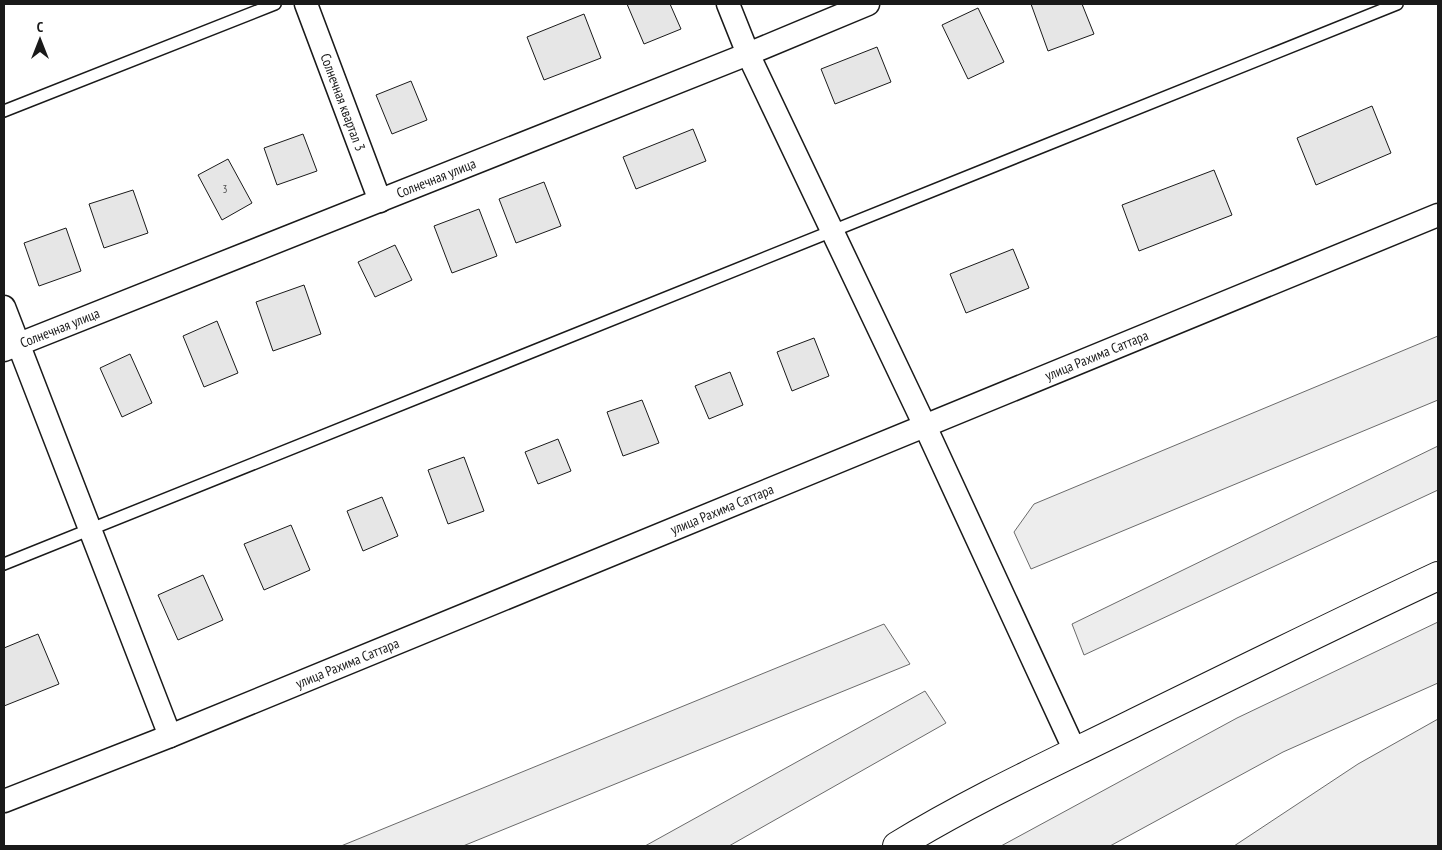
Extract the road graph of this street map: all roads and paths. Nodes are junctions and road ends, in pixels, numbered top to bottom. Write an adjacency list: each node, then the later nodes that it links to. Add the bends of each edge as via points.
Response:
1 (275, 4): 7 (lane)
2 (306, 4): 8 (street, Солнечная квартал 3)
3 (728, 4): 6 (street)
4 (868, 4): 6 (street, Солнечная улица)
5 (1398, 4): 10 (lane)
6 (748, 54): 8 (street, Солнечная улица); 10 (street)
7 (4, 111)
8 (380, 201): 12 (street, Солнечная улица)
9 (1438, 215): 13 (street, улица Рахима Саттара)
10 (832, 232): 13 (street); 14 (lane)
11 (4, 307): 12 (street)
12 (11, 347): 14 (street)
13 (925, 426): 17 (street, улица Рахима Саттара); 18 (street)
14 (90, 528): 15 (lane); 17 (street)
15 (4, 564)
16 (1438, 576): 18 (main road)
17 (170, 736): 19 (street, улица Рахима Саттара)
18 (1076, 752): 20 (main road, via 942,819)
19 (4, 802)
20 (897, 846)

